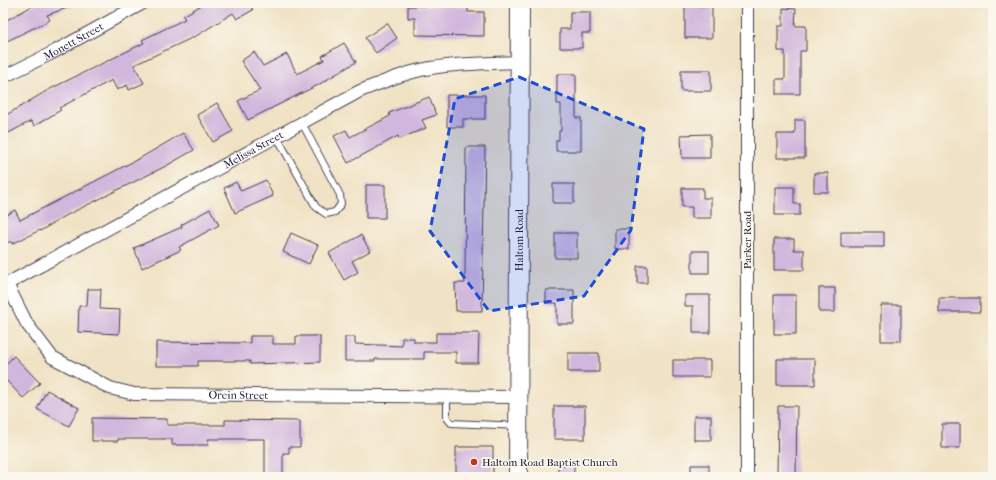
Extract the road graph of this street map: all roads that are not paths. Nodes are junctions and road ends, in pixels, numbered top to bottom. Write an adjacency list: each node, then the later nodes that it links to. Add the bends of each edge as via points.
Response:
1 (143, 3): 5 (street, Monett Street)
2 (520, 3): 4 (main road, Haltom Road)
3 (746, 3): 13 (street, Parker Road)
4 (520, 62): 6 (street, Melissa Street, via 474,63 430,68 399,76 360,91); 10 (main road, Haltom Road)
5 (3, 77)
6 (302, 123): 7 (street, Melissa Street); 7 (lane, via 340,195 341,204 335,212 326,214 316,207)
7 (277, 137): 8 (street, Melissa Street)
8 (5, 285): 9 (street, Orein Street, via 28,324 52,357 110,388 134,394 163,396)
9 (447, 396): 10 (street, Orein Street); 11 (lane, via 447,418 451,423)
10 (518, 397): 11 (main road, Haltom Road)
11 (518, 426): 12 (main road, Haltom Road)
12 (518, 477)
13 (747, 477)

